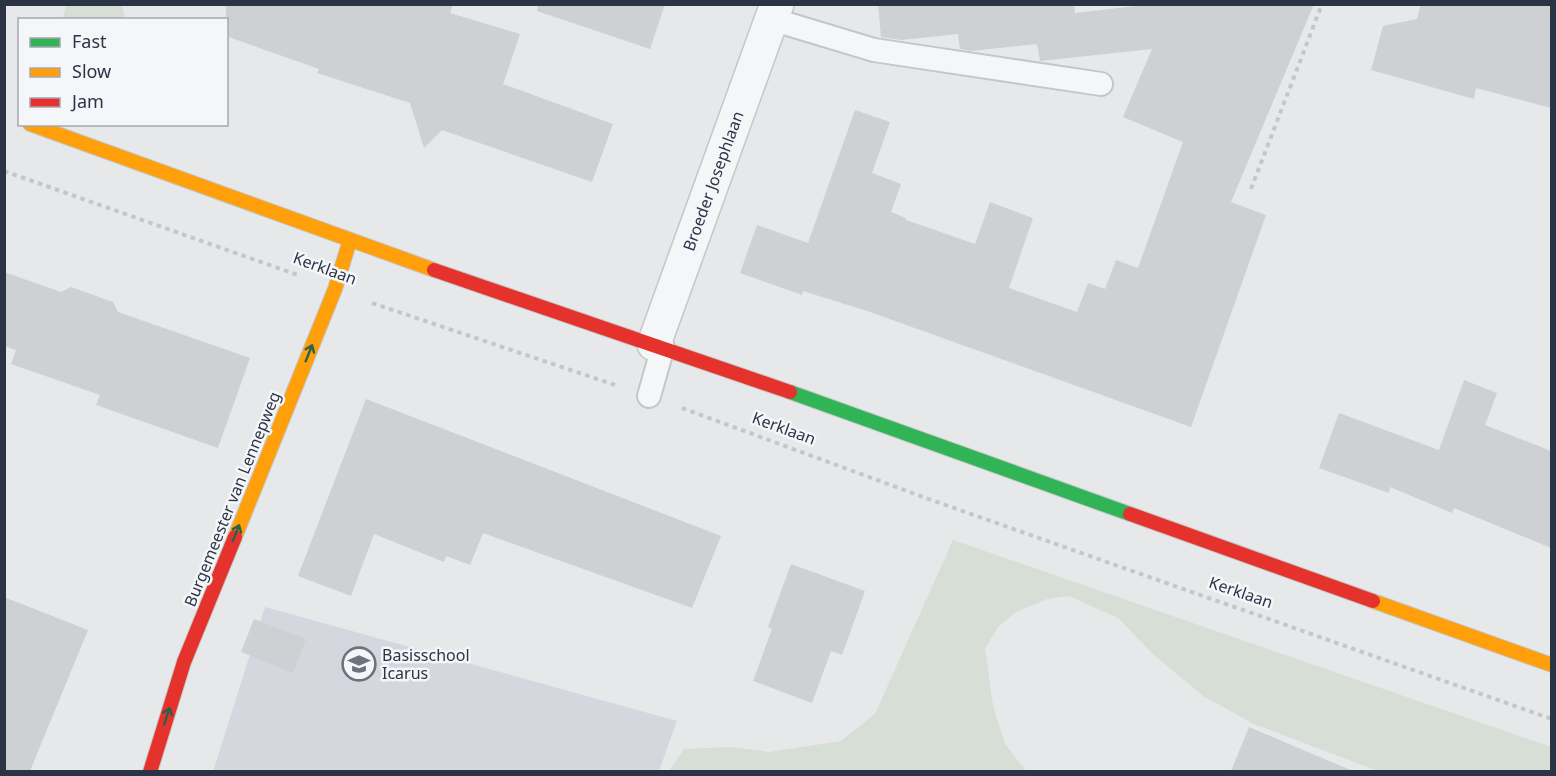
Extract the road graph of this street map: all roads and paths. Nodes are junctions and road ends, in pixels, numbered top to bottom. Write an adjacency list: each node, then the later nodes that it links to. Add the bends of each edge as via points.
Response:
1 (1322, 4): 6 (path)
2 (774, 12): 3 (lane, Broeder Josephlaan, via 874,50); 9 (street, Broeder Josephlaan)
3 (1101, 84)
4 (36, 126): 7 (street)
5 (4, 171): 8 (path, Kerklaan)
6 (1251, 189)
7 (350, 240): 8 (street, Burgemeester van Lennepweg); 9 (street)
8 (335, 289): 10 (path, Kerklaan); 13 (street, Burgemeester van Lennepweg, one-way to 8, via 184,662)
9 (658, 345): 10 (lane); 11 (street)
10 (649, 396): 12 (path, Kerklaan)
11 (1551, 665)
12 (1551, 719)
13 (150, 771)

